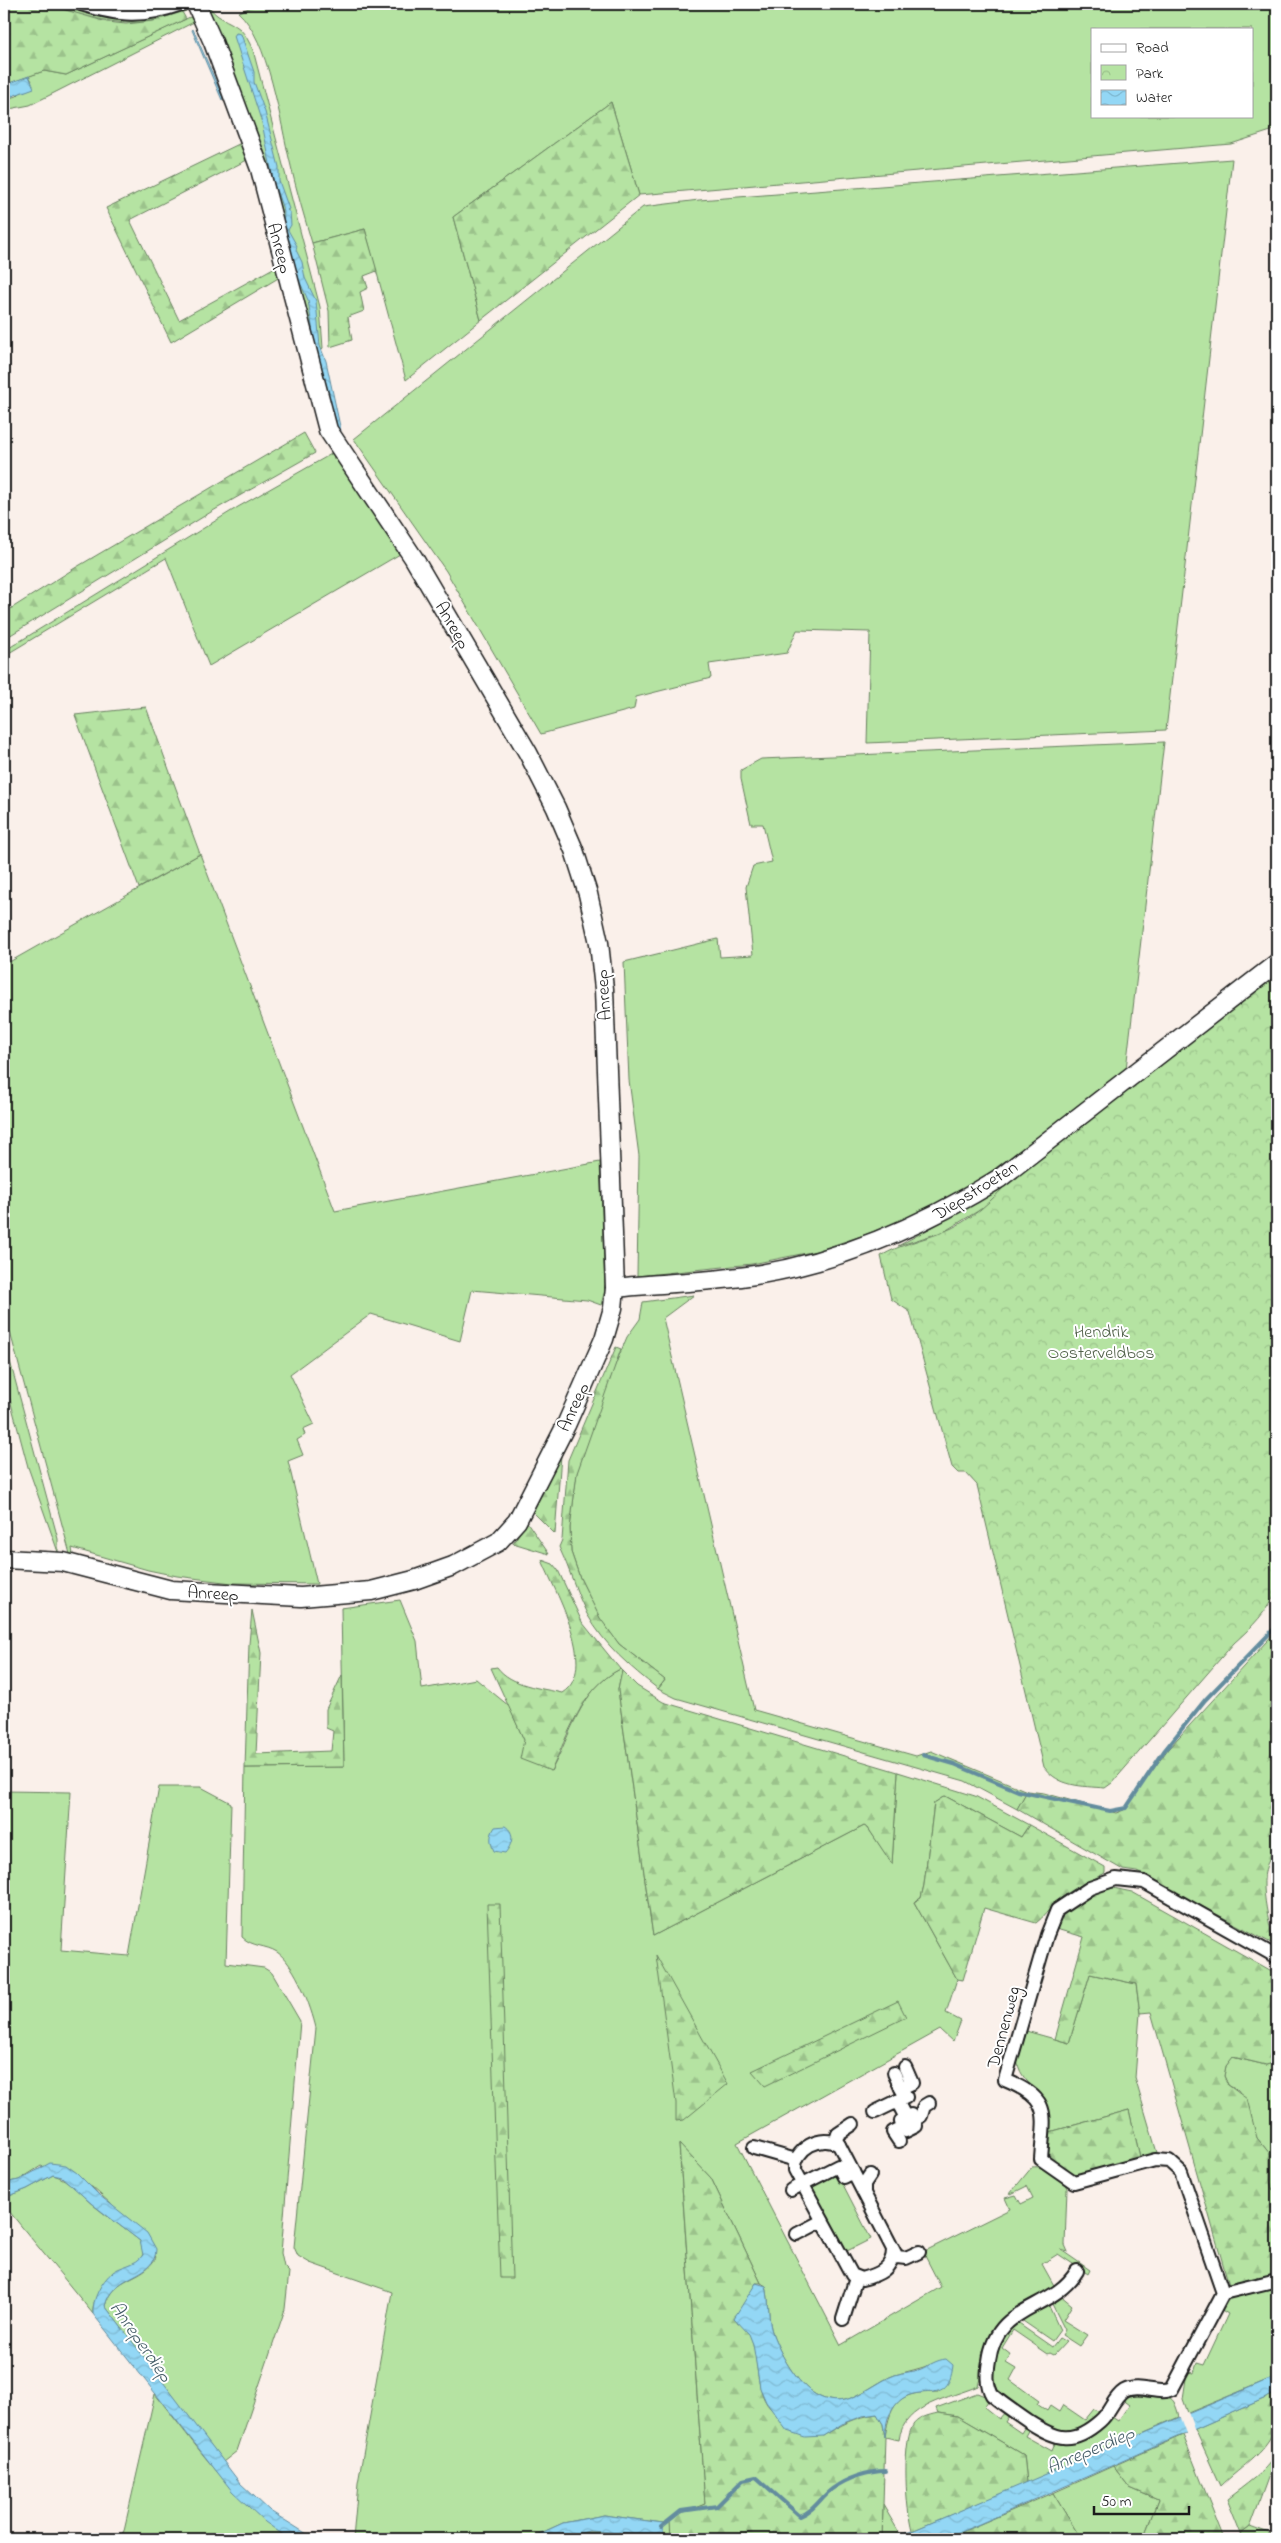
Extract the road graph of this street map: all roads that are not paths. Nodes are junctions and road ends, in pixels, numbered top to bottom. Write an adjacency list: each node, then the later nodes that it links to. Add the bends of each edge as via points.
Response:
1 (81, 4): 2 (street, via 137,16)
2 (181, 4)
3 (196, 4): 5 (street, Anreep, via 260,169 328,430 413,557 528,753 565,828 582,873 599,944 604,989)
4 (1277, 963): 5 (street, Diepstroeten, via 1000,1178 955,1206 893,1237 820,1262 756,1275)
5 (615, 1288): 6 (street, Anreep, via 604,1339 566,1425 517,1521 498,1542 453,1566 371,1591 292,1596 171,1590 63,1562)
6 (4, 1559)
7 (1277, 1958): 29 (street, Dennenweg, via 1144,1882 1116,1879 1090,1888 1057,1910 1005,2080 1027,2089 1037,2098 1044,2114 1041,2159 1074,2182 1146,2162 1169,2161 1182,2172)
8 (899, 2070): 9 (street, via 912,2083 901,2088 906,2097)
9 (897, 2101): 10 (street, via 900,2129 921,2116 924,2106); 11 (street)
10 (929, 2103)
11 (875, 2112)
12 (852, 2124): 13 (street, via 838,2134 836,2140)
13 (839, 2145): 15 (street, via 821,2140 800,2152); 16 (street)
14 (754, 2148): 15 (street)
15 (796, 2160): 18 (street)
16 (853, 2172): 18 (street, via 844,2177 838,2166); 19 (street)
17 (870, 2175): 19 (street, via 864,2184)
18 (797, 2187): 20 (street)
19 (864, 2193): 22 (street, via 878,2212)
20 (822, 2221): 21 (street); 27 (street, via 848,2272)
21 (797, 2234)
22 (893, 2250): 24 (street, via 900,2259); 25 (street)
23 (919, 2252): 24 (street)
24 (906, 2258): 25 (street)
25 (888, 2268): 27 (street, via 868,2277)
26 (1077, 2271): 29 (street, via 1066,2286 998,2330 987,2370 992,2395 1044,2432 1064,2438 1081,2434 1102,2419 1124,2391 1135,2388 1168,2392 1172,2389)
27 (856, 2278): 30 (street)
28 (1277, 2280): 29 (street)
29 (1223, 2293)
30 (843, 2319)

